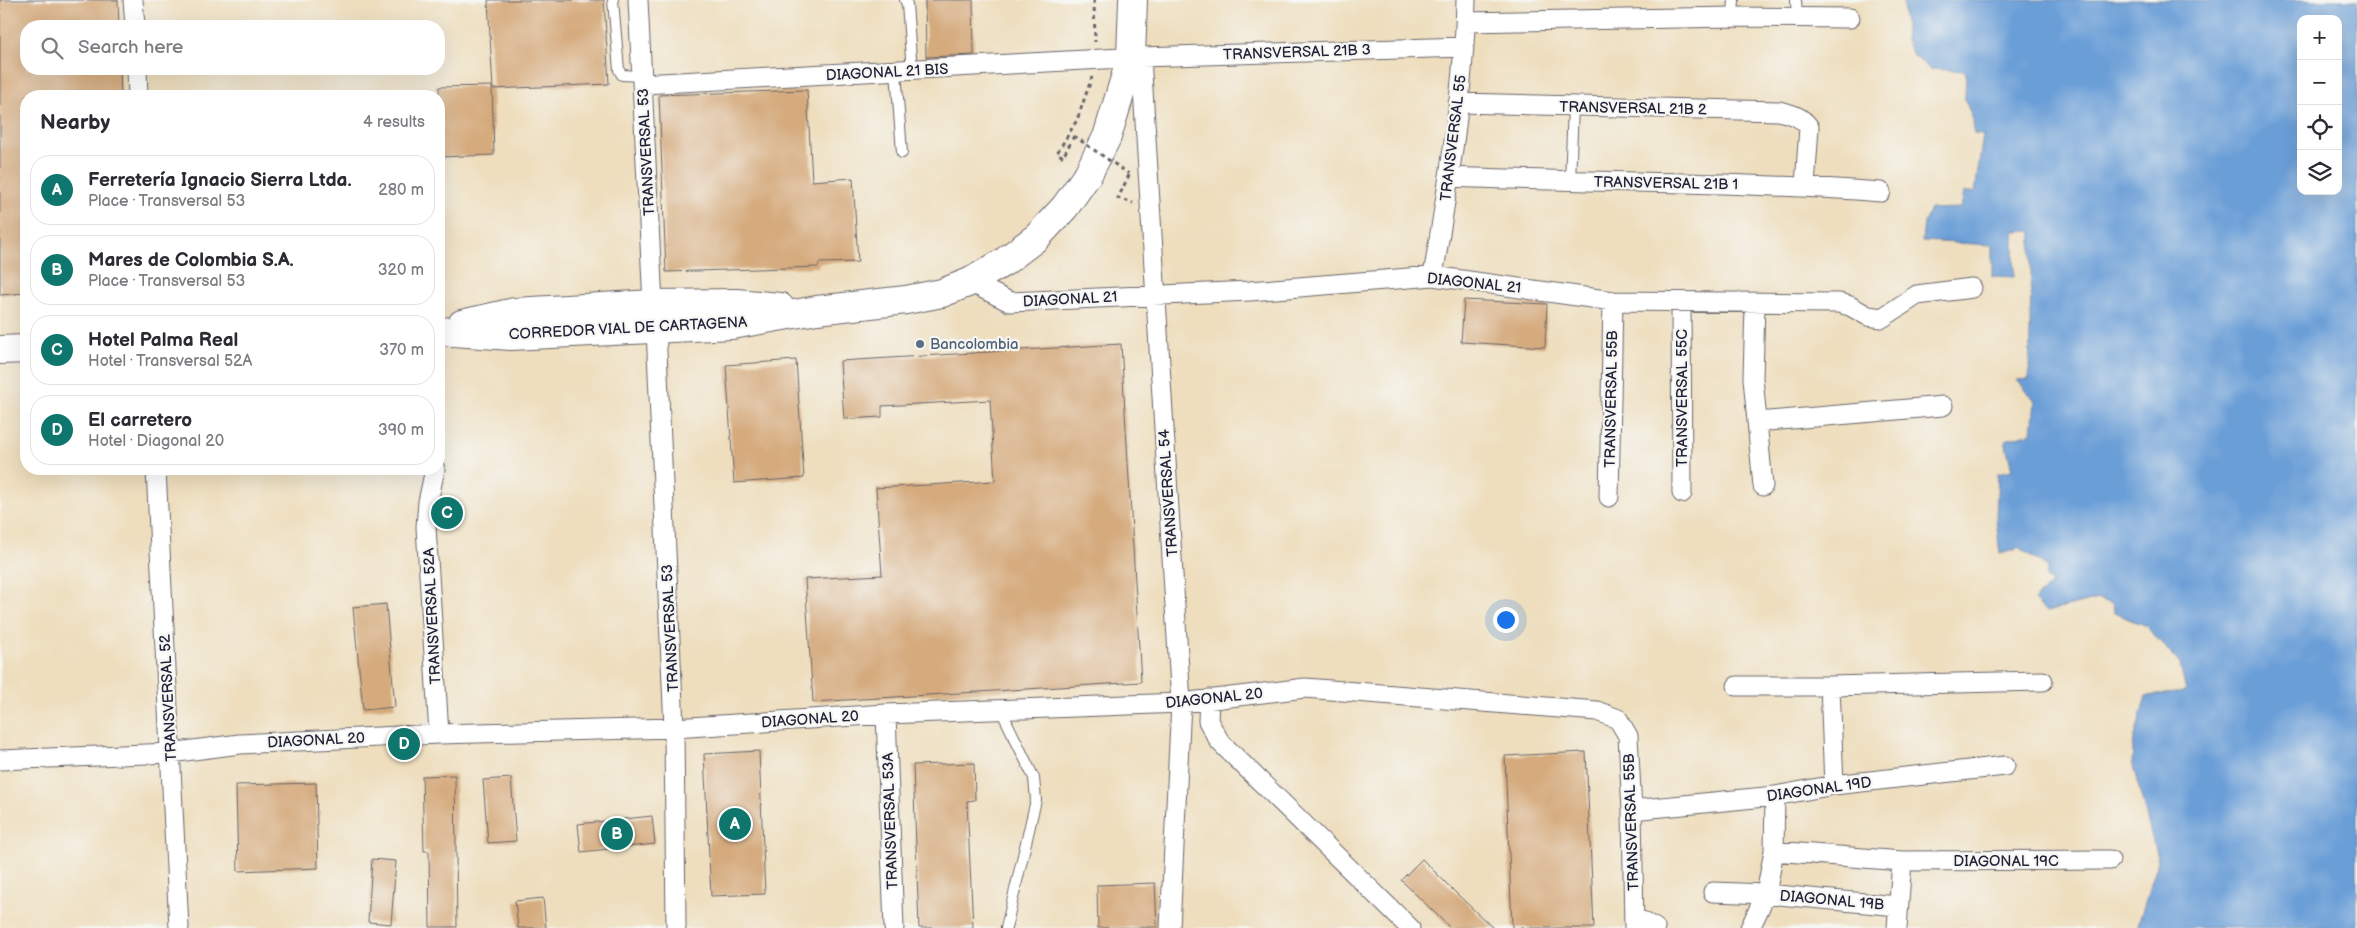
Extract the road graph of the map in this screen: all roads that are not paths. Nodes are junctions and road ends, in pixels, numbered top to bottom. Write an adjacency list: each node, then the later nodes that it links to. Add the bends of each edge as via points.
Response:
1 (133, 0): 10 (street)
2 (613, 0): 16 (lane, via 618,70 622,75)
3 (638, 0): 16 (street, TRANSVERSAL 53)
4 (905, 0): 14 (lane)
5 (1133, 0): 13 (main road, CORREDOR VIAL DE CARTAGENA)
6 (1466, 0): 11 (street, TRANSVERSAL 55)
7 (1734, 9): 8 (street); 11 (street)
8 (1797, 9): 9 (street)
9 (1850, 18)
10 (134, 20)
11 (1466, 22): 12 (street, TRANSVERSAL 55)
12 (1464, 47): 13 (street, TRANSVERSAL 21B 3); 18 (street, TRANSVERSAL 55)
13 (1136, 58): 14 (street, DIAGONAL 21 BIS); 26 (main road, CORREDOR VIAL DE CARTAGENA, via 1106,137 1070,201 1037,237); 28 (street, TRANSVERSAL 54)
14 (904, 71): 16 (street, DIAGONAL 21 BIS); 20 (lane)
15 (137, 75): 17 (street)
16 (642, 80): 32 (street, TRANSVERSAL 53)
17 (138, 90)
18 (1458, 103): 19 (street, TRANSVERSAL 21B 2); 21 (street, TRANSVERSAL 55)
19 (1573, 106): 22 (lane); 23 (street, TRANSVERSAL 21B 2, via 1779,111 1795,115 1809,127)
20 (902, 153)
21 (1450, 177): 22 (street, TRANSVERSAL 21B 1); 25 (street, TRANSVERSAL 55)
22 (1570, 182): 23 (street, TRANSVERSAL 21B 1)
23 (1805, 186): 24 (street, TRANSVERSAL 21B 1)
24 (1882, 192)
25 (1433, 276): 28 (street, DIAGONAL 21); 29 (street, DIAGONAL 21)
26 (970, 282): 28 (street, DIAGONAL 21, via 1010,302); 32 (main road, CORREDOR VIAL DE CARTAGENA, via 933,295 817,310 736,303)
27 (1972, 288): 31 (street, DIAGONAL 21, via 1917,295 1882,318 1868,316 1839,303)
28 (1156, 295): 47 (street, TRANSVERSAL 54)
29 (1613, 301): 30 (street, DIAGONAL 21); 42 (street, TRANSVERSAL 55B)
30 (1681, 302): 31 (street, DIAGONAL 21); 41 (street, TRANSVERSAL 55C)
31 (1756, 304): 37 (street, via 1753,378)
32 (655, 316): 33 (main road, CORREDOR VIAL DE CARTAGENA, via 515,312); 51 (street, TRANSVERSAL 53)
33 (445, 329)
34 (20, 349): 35 (main road)
35 (0, 350)
36 (1943, 406): 37 (street)
37 (1757, 422): 40 (street)
38 (156, 475): 53 (street, TRANSVERSAL 52)
39 (434, 475): 52 (street, TRANSVERSAL 52A, via 426,527)
40 (1763, 486)
41 (1682, 493)
42 (1609, 496)
43 (2043, 681): 45 (street)
44 (1737, 686): 45 (street)
45 (1830, 686): 56 (street)
46 (1209, 700): 47 (street, DIAGONAL 20); 50 (street, DIAGONAL 20, via 1305,688 1597,711); 71 (street, via 1208,721 1220,742)
47 (1181, 703): 48 (street, DIAGONAL 20); 70 (street, TRANSVERSAL 54)
48 (1001, 710): 49 (street, DIAGONAL 20); 69 (lane, via 1034,778 1036,800)
49 (886, 714): 51 (street, DIAGONAL 20); 68 (street, TRANSVERSAL 53A)
50 (1618, 719): 58 (street, TRANSVERSAL 55B, via 1628,736)
51 (674, 728): 52 (street, DIAGONAL 20); 67 (street, TRANSVERSAL 53)
52 (439, 734): 53 (street, DIAGONAL 20, via 240,744)
53 (170, 753): 54 (street, DIAGONAL 20); 66 (street, TRANSVERSAL 52)
54 (0, 760)
55 (2005, 766): 56 (street, DIAGONAL 19D)
56 (1834, 785): 57 (street, DIAGONAL 19D)
57 (1776, 796): 58 (street, DIAGONAL 19D); 59 (street)
58 (1632, 810): 65 (street, TRANSVERSAL 55B)
59 (1774, 851): 61 (street, DIAGONAL 19C); 63 (street)
60 (2110, 860): 61 (street, DIAGONAL 19C)
61 (1902, 861): 64 (street)
62 (1712, 892): 63 (street, DIAGONAL 19B)
63 (1766, 894): 64 (street, DIAGONAL 19B); 73 (street)
64 (1898, 906): 74 (street)
65 (1634, 922): 72 (street)
66 (179, 928)
67 (676, 928)
68 (894, 928)
69 (1006, 928)
70 (1170, 928)
71 (1410, 928)
72 (1655, 928)
73 (1750, 928)
74 (1897, 928)

